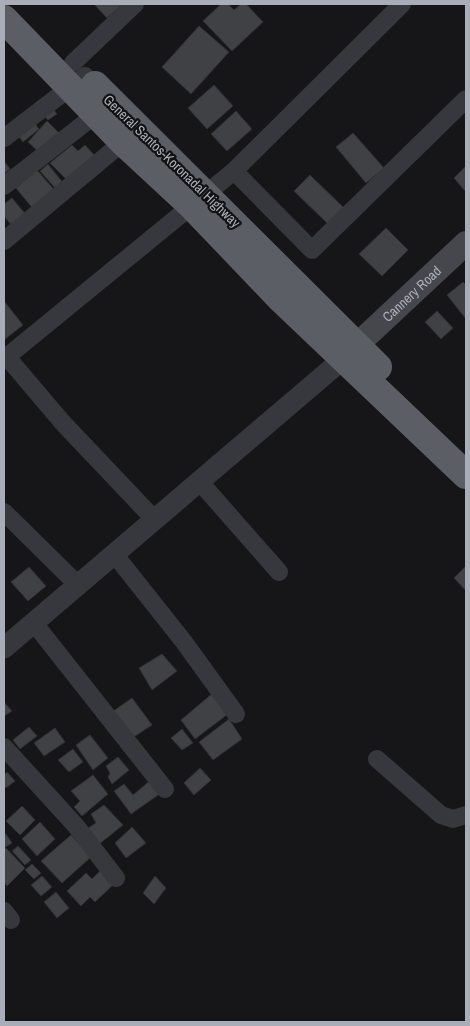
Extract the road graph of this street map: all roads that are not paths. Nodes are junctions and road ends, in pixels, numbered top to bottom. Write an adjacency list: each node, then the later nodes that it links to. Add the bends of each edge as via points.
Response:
1 (135, 4): 4 (street)
2 (402, 4): 9 (street)
3 (6, 17): 4 (highway, General Santos-Koronadal Highway)
4 (76, 75): 6 (highway, General Santos-Koronadal Highway); 7 (street)
5 (466, 99): 9 (street, via 312,250)
6 (104, 108): 8 (highway, General Santos-Koronadal Highway); 10 (street); 11 (highway, General Santos-Koronadal Highway)
7 (4, 138)
8 (123, 142): 11 (highway, General Santos-Koronadal Highway); 12 (street)
9 (234, 171): 11 (street)
10 (4, 186)
11 (198, 200): 14 (highway, General Santos-Koronadal Highway, via 273,291 323,325); 15 (street)
12 (4, 241)
13 (466, 244): 14 (main road, Cannery Road)
14 (350, 353): 16 (highway); 17 (highway); 18 (street)
15 (5, 358): 20 (street)
16 (466, 454)
17 (466, 475)
18 (199, 480): 20 (street); 22 (street)
19 (4, 512): 23 (street)
20 (155, 520): 21 (street)
21 (115, 555): 23 (street); 26 (street)
22 (279, 572)
23 (78, 586): 24 (street)
24 (34, 623): 25 (street); 29 (street)
25 (4, 648)
26 (236, 714)
27 (4, 747): 31 (street, via 76,826)
28 (377, 759): 30 (street, via 441,815 453,818)
29 (165, 789)
30 (466, 815)
31 (116, 878)

